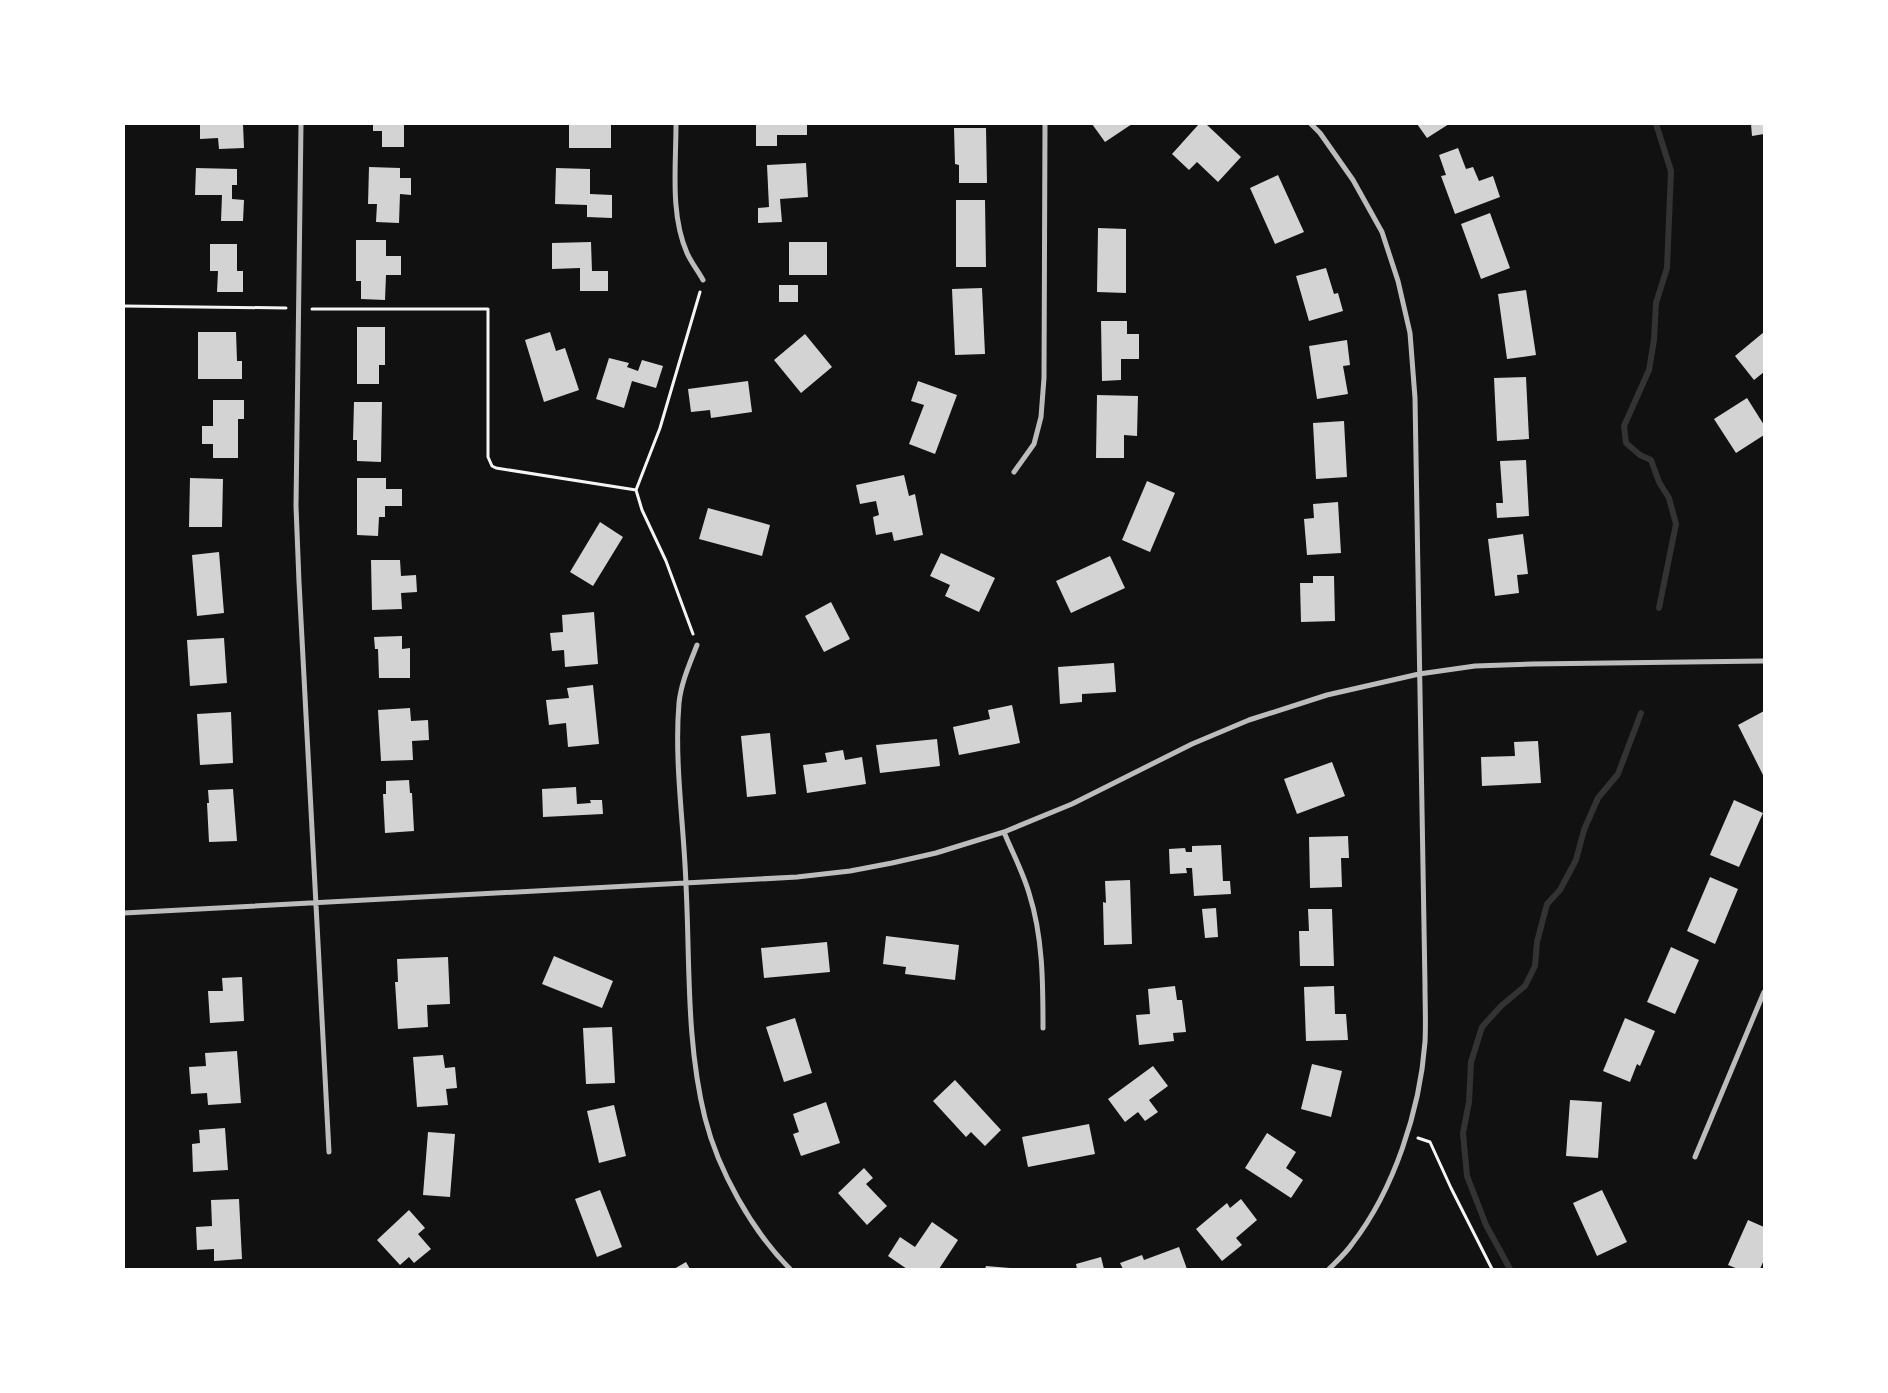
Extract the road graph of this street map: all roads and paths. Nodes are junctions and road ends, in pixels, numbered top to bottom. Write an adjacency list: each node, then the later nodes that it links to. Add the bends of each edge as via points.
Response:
1 (301, 124): 7 (street)
2 (676, 124): 5 (street, via 679,226 687,254)
3 (1045, 124): 8 (street, via 1041,417 1034,444)
4 (1311, 124): 12 (street, via 1353,180 1382,232 1410,333 1415,398)
5 (703, 280): 9 (path, via 660,428)
6 (124, 306): 7 (path)
7 (298, 309): 9 (path, via 488,310 488,457 492,466); 15 (street, via 296,506)
8 (1014, 472)
9 (636, 490): 10 (path, via 681,598)
10 (696, 645): 14 (street, via 680,701 678,737)
11 (1764, 661): 12 (street, via 1475,666)
12 (1419, 674): 13 (street, via 1327,695 1249,720 1192,744 1072,804); 19 (street, via 1425,1043)
13 (1004, 832): 14 (street, via 936,853 850,871); 18 (street, via 1029,893 1038,935)
14 (686, 883): 15 (street); 22 (street, via 692,1040 705,1119 736,1193 756,1226)
15 (317, 903): 16 (street); 20 (street)
16 (124, 913)
17 (1764, 992): 21 (street)
18 (1043, 1028)
19 (1408, 1134): 23 (street, via 1388,1185 1372,1214 1352,1244); 24 (path, via 1430,1142)
20 (329, 1152)
21 (1695, 1156)
22 (790, 1269)
23 (1329, 1269)
24 (1492, 1269)

